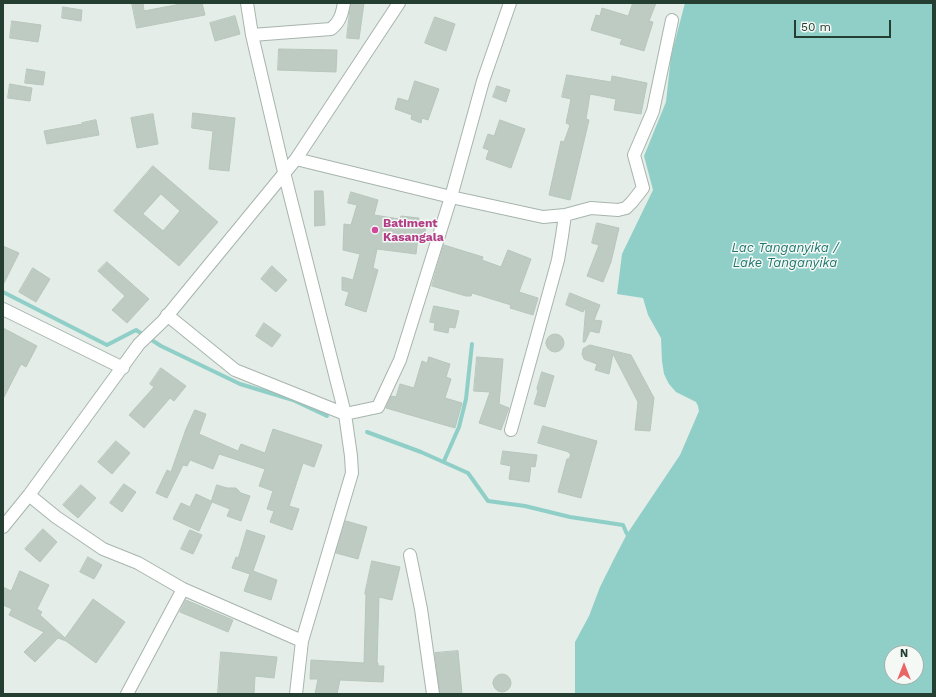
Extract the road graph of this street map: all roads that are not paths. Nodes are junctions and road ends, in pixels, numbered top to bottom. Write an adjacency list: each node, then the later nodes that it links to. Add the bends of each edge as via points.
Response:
1 (247, 3): 6 (street)
2 (344, 3): 6 (street, via 338,24 331,29)
3 (399, 3): 7 (street)
4 (510, 3): 9 (street, via 483,81)
5 (672, 20): 10 (street, via 653,112 634,155 643,188 626,208 592,208)
6 (252, 35): 8 (street)
7 (296, 159): 8 (street); 9 (street)
8 (284, 172): 12 (street); 14 (street)
9 (451, 196): 10 (street, via 543,217); 14 (street, via 400,360 378,407)
10 (565, 215): 15 (street, via 558,260)
11 (3, 309): 13 (street)
12 (165, 318): 13 (street, via 139,344); 14 (street, via 235,370)
13 (123, 368): 16 (street)
14 (345, 414): 20 (street, via 352,473)
15 (510, 430)
16 (29, 495): 17 (street); 19 (street, via 56,517 104,549 138,563)
17 (3, 526)
18 (410, 555): 23 (street, via 421,609)
19 (183, 589): 20 (street); 21 (street)
20 (302, 641): 22 (street)
21 (127, 694)
22 (296, 694)
23 (433, 694)

